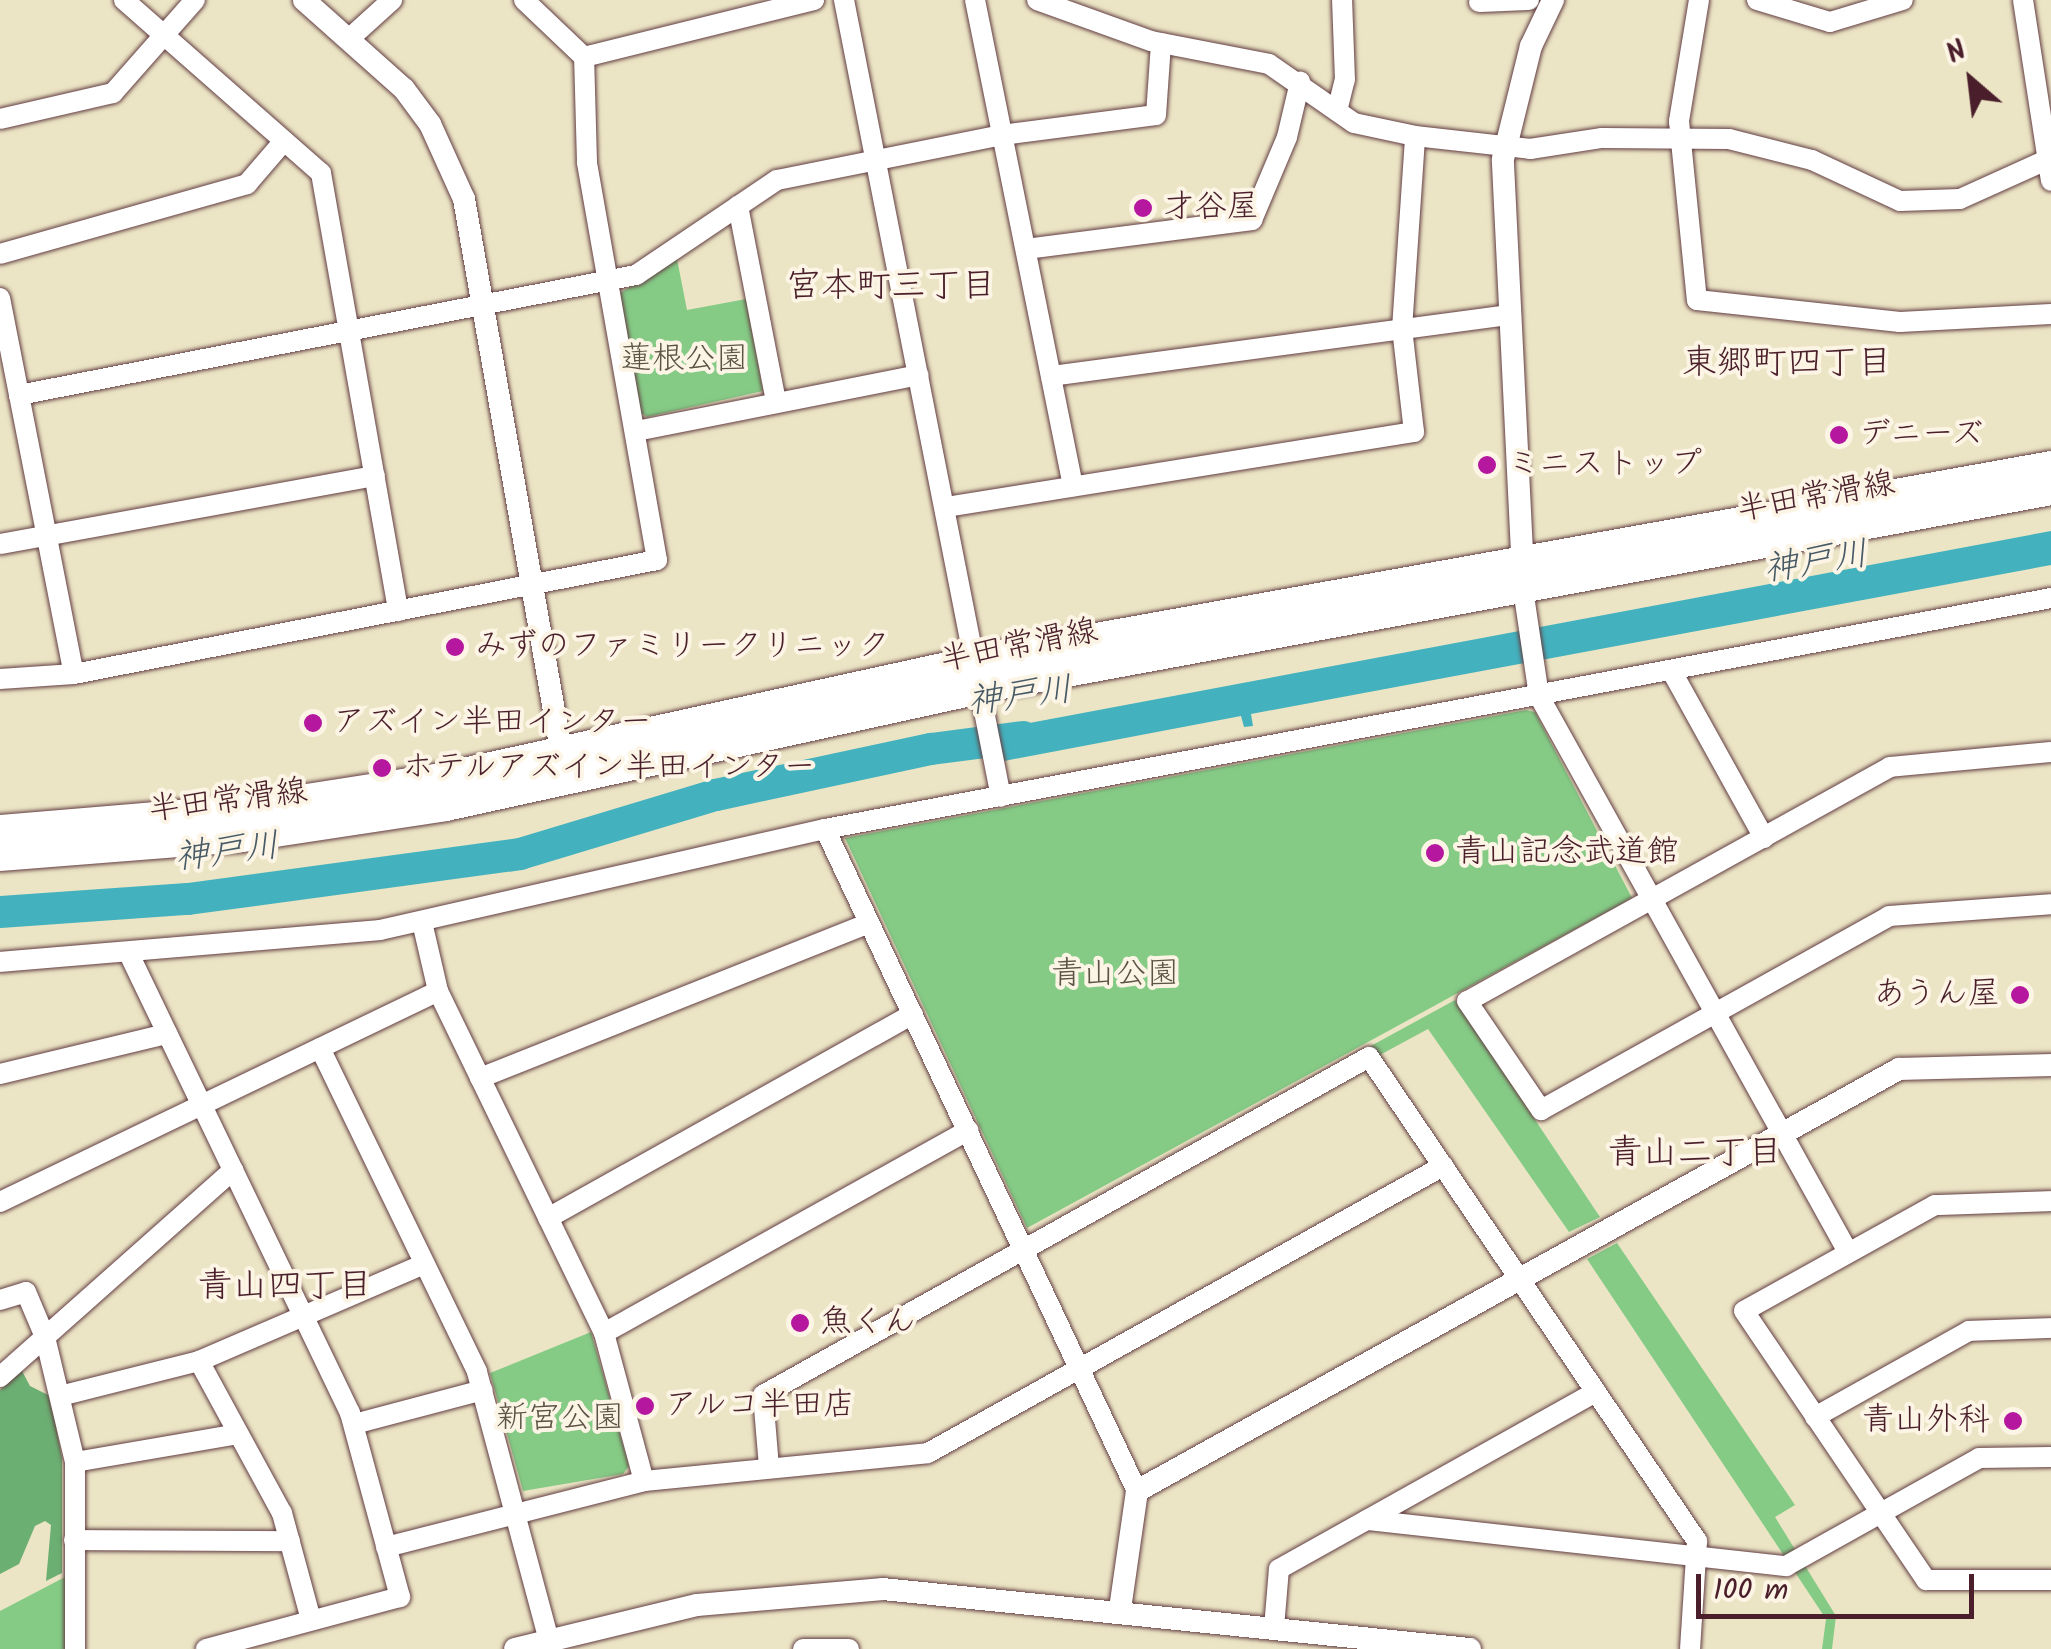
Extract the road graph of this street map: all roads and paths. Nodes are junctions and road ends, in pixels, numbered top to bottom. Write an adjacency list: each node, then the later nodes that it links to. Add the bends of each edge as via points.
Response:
1 (124, 0): 19 (street)
2 (195, 0): 19 (street)
3 (304, 0): 18 (street)
4 (392, 0): 18 (street)
5 (524, 0): 21 (street)
6 (814, 0): 21 (street)
7 (844, 0): 31 (street)
8 (976, 0): 25 (street)
9 (1037, 0): 20 (street)
10 (1342, 0): 23 (street, via 1345,80)
11 (1529, 0): 17 (street)
12 (1552, 0): 29 (street, via 1532,46)
13 (1700, 0): 26 (street, via 1683,80)
14 (1757, 0): 16 (street, via 1830,22)
15 (2023, 0): 30 (street)
16 (1896, 1)
17 (1479, 2)
18 (350, 38): 38 (street, via 404,89 450,161 464,199)
19 (163, 39): 24 (street, via 113,93); 28 (street)
20 (1161, 43): 22 (street, via 1269,64); 25 (street, via 1156,115)
21 (584, 57): 36 (street, via 587,162)
22 (1300, 82): 23 (street); 34 (street, via 1287,137 1252,220)
23 (1337, 111): 27 (street, via 1354,123)
24 (0, 119)
25 (1002, 135): 31 (street); 34 (street)
26 (1682, 135): 29 (street); 30 (street, via 1772,147 1900,201 1960,199); 39 (street, via 1697,300 1900,322)
27 (1415, 136): 29 (street); 41 (street)
28 (284, 142): 35 (street, via 247,184); 42 (street, via 322,173)
29 (1506, 147): 40 (street)
30 (2049, 159): 32 (street)
31 (876, 160): 33 (street, via 777,180); 43 (street)
32 (2051, 181)
33 (738, 206): 36 (street, via 636,275); 46 (street)
34 (1026, 250): 44 (street)
35 (0, 254)
36 (608, 280): 38 (street); 47 (street)
37 (0, 298): 45 (street)
38 (482, 304): 42 (street); 55 (street)
39 (2051, 314)
40 (1511, 315): 41 (street); 56 (street)
41 (1402, 329): 44 (street); 50 (street, via 1414,432)
42 (348, 332): 45 (street); 49 (street)
43 (920, 375): 46 (street); 52 (street)
44 (1051, 376): 50 (street)
45 (19, 395): 53 (street)
46 (776, 402): 47 (street)
47 (636, 431): 55 (street, via 657,560)
48 (2051, 466): 56 (main road, 半田常滑線)
49 (374, 476): 53 (street); 58 (street)
50 (1074, 486): 52 (street)
51 (2051, 490): 56 (main road, 半田常滑線)
52 (946, 507): 63 (street)
53 (47, 539): 54 (street); 60 (street)
54 (0, 544)
55 (532, 584): 58 (street); 65 (street)
56 (1523, 590): 62 (street); 63 (main road, 半田常滑線)
57 (2051, 598): 59 (street)
58 (398, 611): 60 (street)
59 (1671, 670): 62 (street); 69 (street)
60 (74, 674): 61 (street)
61 (0, 679)
62 (1536, 687): 66 (street); 71 (street)
63 (982, 689): 65 (main road, 半田常滑線); 66 (street)
64 (2051, 752): 69 (street, via 1890,767)
65 (564, 766): 68 (main road, 半田常滑線, via 237,810); 70 (main road, 半田常滑線, via 242,838)
66 (999, 787): 67 (street)
67 (825, 829): 73 (street); 74 (street)
68 (0, 830)
69 (1764, 838): 71 (street)
70 (0, 856)
71 (1650, 899): 79 (street); 79 (street, via 1468,1000 1541,1110)
72 (2051, 904): 79 (street, via 1889,916)
73 (422, 922): 75 (street); 77 (street)
74 (870, 923): 78 (street); 84 (street)
75 (130, 956): 76 (street); 80 (street)
76 (0, 962)
77 (438, 991): 81 (street); 84 (street)
78 (912, 1014): 86 (street); 92 (street)
79 (1714, 1014): 87 (street)
80 (167, 1034): 83 (street); 85 (street)
81 (320, 1048): 85 (street); 95 (street)
82 (2051, 1065): 87 (street, via 1899,1069)
83 (0, 1074)
84 (480, 1078): 92 (street)
85 (202, 1105): 89 (street); 91 (street)
86 (968, 1130): 93 (street); 100 (street)
87 (1781, 1133): 94 (street); 96 (street)
88 (1443, 1166): 93 (street, via 1368,1057); 96 (street); 103 (street)
89 (233, 1170): 98 (street); 101 (street)
90 (2051, 1200): 94 (street, via 1935,1204)
91 (0, 1202)
92 (548, 1218): 100 (street)
93 (1025, 1249): 103 (street); 113 (street, via 763,1395)
94 (1848, 1252): 108 (street, via 1744,1310)
95 (424, 1264): 98 (street); 105 (street)
96 (1519, 1280): 106 (street); 115 (street)
97 (0, 1300): 101 (street, via 26,1292)
98 (304, 1316): 102 (street); 109 (street)
99 (2051, 1328): 108 (street, via 1969,1331)
100 (604, 1333): 114 (street)
101 (45, 1337): 104 (street); 107 (street)
102 (199, 1361): 107 (street); 110 (street)
103 (1079, 1368): 113 (street, via 928,1453); 115 (street)
104 (0, 1377)
105 (483, 1390): 109 (street); 116 (street)
106 (1596, 1392): 118 (street); 122 (street, via 1697,1541)
107 (60, 1396): 112 (street)
108 (1815, 1417): 117 (street)
109 (354, 1424): 121 (street)
110 (238, 1434): 112 (street); 120 (street)
111 (2051, 1456): 117 (street, via 1980,1458)
112 (75, 1462): 119 (street)
113 (770, 1467): 114 (street)
114 (644, 1481): 116 (street)
115 (1136, 1491): 124 (street)
116 (516, 1510): 121 (street); 127 (street)
117 (1881, 1514): 122 (street, via 1786,1566); 123 (street, via 1926,1580)
118 (1367, 1520): 122 (street); 126 (street, via 1280,1569)
119 (74, 1540): 120 (street); 128 (street)
120 (290, 1541): 125 (street)
121 (386, 1547): 125 (street, via 400,1597)
122 (1699, 1556): 134 (street)
123 (2051, 1580)
124 (1120, 1610): 126 (street); 127 (street, via 944,1591 820,1590 696,1604)
125 (312, 1620): 129 (street)
126 (1274, 1628): 133 (street)
127 (550, 1640): 130 (street)
128 (75, 1649)
129 (206, 1649)
130 (516, 1649)
131 (806, 1649): 132 (street)
132 (849, 1649)
133 (1470, 1649)
134 (1690, 1649)

